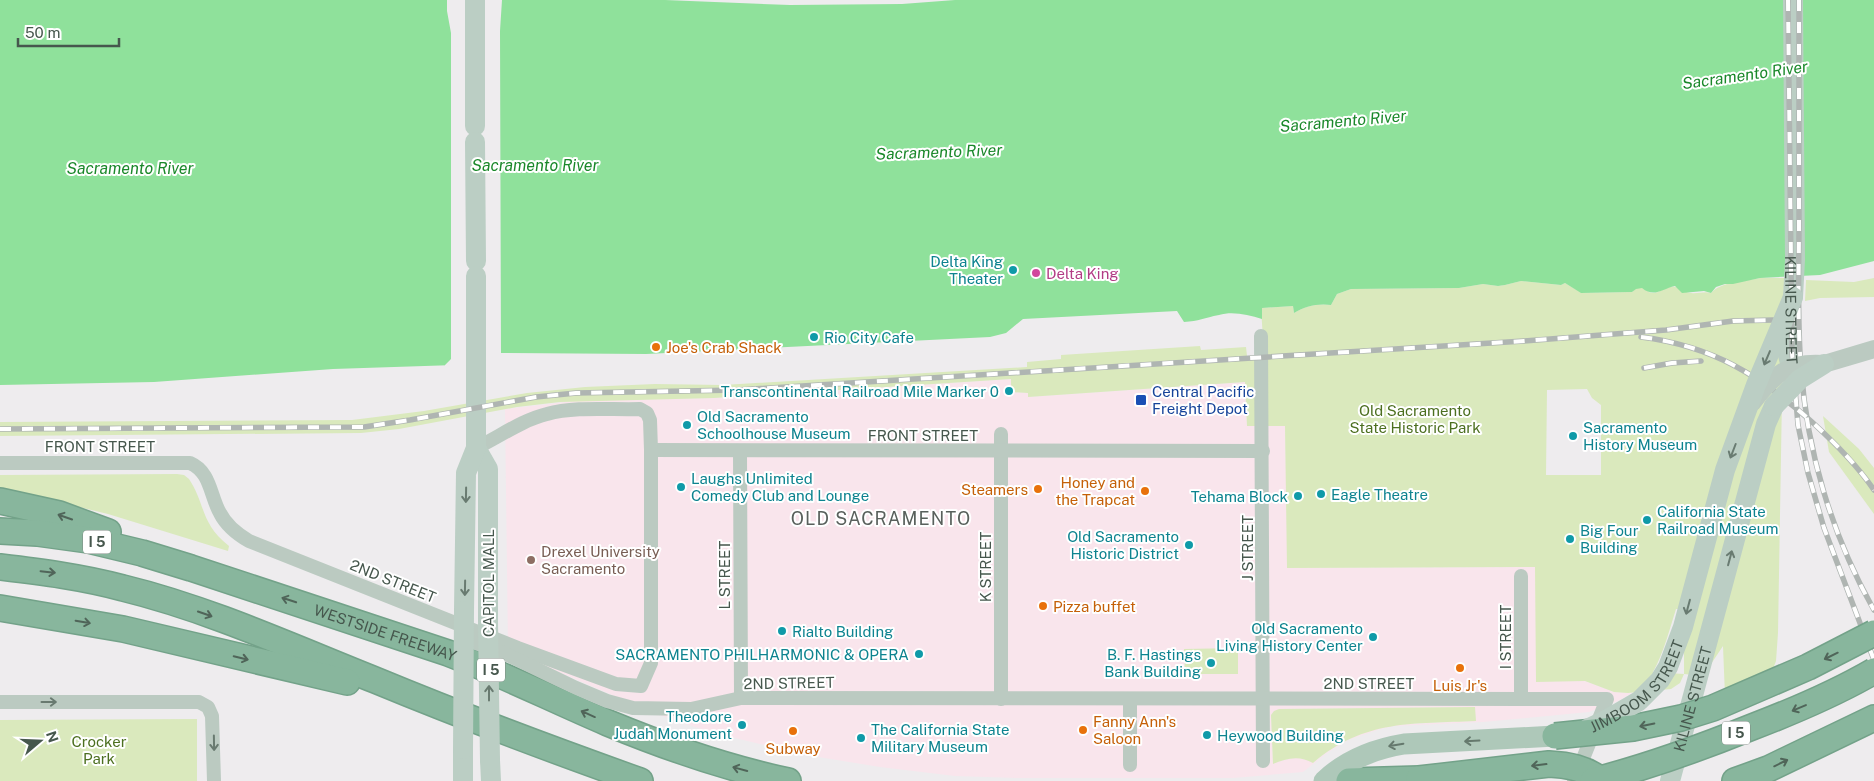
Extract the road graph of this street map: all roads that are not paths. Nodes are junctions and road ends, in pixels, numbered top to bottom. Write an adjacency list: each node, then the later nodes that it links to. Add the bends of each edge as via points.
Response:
1 (475, 0): 11 (main road, CAPITOL MALL)
2 (1793, 0): 3 (main road, KILINE STREET)
3 (1793, 297): 7 (main road, KILINE STREET, bridge, via 1787,339); 8 (main road, JIMBOOM STREET, one-way to 8, bridge)
4 (1261, 336): 15 (street, J STREET)
5 (1874, 349): 6 (street)
6 (1824, 364): 7 (street, bridge, via 1806,363); 9 (main road, bridge, via 1800,379)
7 (1791, 367): 8 (street, bridge, via 1767,384); 9 (main road, KILINE STREET, bridge)
8 (1750, 406): 36 (main road, JIMBOOM STREET, one-way to 36, bridge, via 1725,470 1683,627 1664,673 1652,690 1608,720)
9 (1774, 406): 51 (main road, KILINE STREET, one-way to 9, bridge, via 1766,424)
10 (1001, 434): 14 (street, K STREET)
11 (476, 448): 12 (street, via 545,414 640,409 650,418); 25 (main road, CAPITOL MALL, one-way to 25, bridge, via 466,474); 26 (main road, CAPITOL MALL, bridge, via 488,469)
12 (651, 450): 13 (street, FRONT STREET); 17 (street, 2ND STREET, via 651,664 641,686 616,684 518,648 248,540 230,527 220,514)
13 (740, 451): 14 (street, FRONT STREET); 28 (street, L STREET)
14 (1001, 451): 15 (street, FRONT STREET); 29 (street, K STREET)
15 (1263, 451): 31 (street, J STREET)
16 (0, 463): 17 (street, FRONT STREET, via 186,462)
17 (199, 468)
18 (0, 501): 21 (highway, one-way to 18, via 129,539 59,514)
19 (0, 531): 21 (highway, WESTSIDE FREEWAY / I 5, via 88,540)
20 (0, 567): 33 (highway, one-way to 33, via 58,574 166,601 234,624)
21 (191, 568): 45 (highway, WESTSIDE FREEWAY / I 5, one-way to 21, via 666,746 456,656)
22 (1521, 576): 32 (street, I STREET)
23 (0, 608): 33 (highway, one-way to 33, via 123,629)
24 (1874, 633): 36 (highway, one-way to 36, bridge, via 1808,667 1713,708 1633,728)
25 (464, 639): 26 (street, 2ND STREET); 41 (main road, CAPITOL MALL, bridge)
26 (489, 648): 28 (street, 2ND STREET, via 607,701 634,708 691,709); 42 (main road, CAPITOL MALL, one-way to 26, bridge)
27 (1874, 670): 49 (highway, I 5, one-way to 49, bridge, via 1816,700 1725,738)
28 (741, 698): 29 (street, 2ND STREET)
29 (1001, 699): 30 (street, 2ND STREET)
30 (1130, 699): 31 (street, 2ND STREET); 39 (street)
31 (1263, 699): 32 (street, 2ND STREET); 38 (street, J STREET)
32 (1521, 699): 48 (street, 2ND STREET, via 1607,699)
33 (424, 700): 37 (highway)
34 (0, 702): 40 (street, one-way to 40, via 194,701 208,707 212,716)
35 (1874, 718): 52 (highway, one-way to 35, via 1768,770)
36 (1555, 736): 46 (main road, JIMBOOM STREET, one-way to 46, via 1404,744 1374,751 1350,762)
37 (523, 739): 43 (highway); 44 (highway)
38 (1263, 761)
39 (1130, 765)
40 (214, 781)
41 (463, 781)
42 (491, 781)
43 (590, 781)
44 (640, 781)
45 (788, 781)
46 (1324, 781)
47 (1349, 781): 50 (highway, one-way to 47, bridge, via 1584,770 1561,764 1419,780)
48 (1574, 781)
49 (1593, 781)
50 (1602, 781)
51 (1670, 781)
52 (1735, 781)

